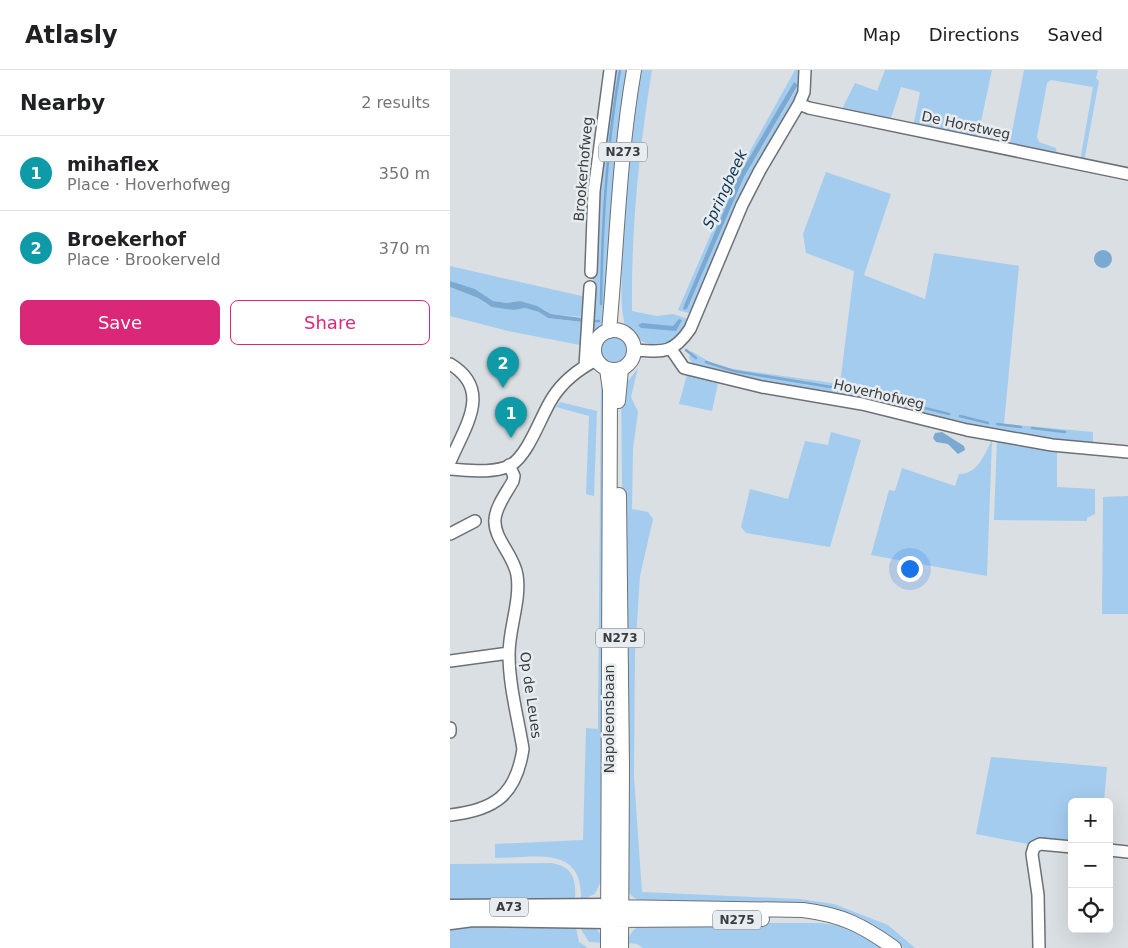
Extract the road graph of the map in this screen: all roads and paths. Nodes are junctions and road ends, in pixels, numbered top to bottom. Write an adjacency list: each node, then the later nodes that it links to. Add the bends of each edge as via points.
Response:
1 (610, 70): 6 (street, Brookerhofweg, via 596,166)
2 (634, 70): 8 (main road, N273, via 620,172)
3 (805, 70): 4 (street, via 804,92)
4 (799, 104): 5 (street, De Horstweg); 9 (street, via 742,205 690,329 680,344)
5 (1128, 174)
6 (591, 272)
7 (590, 286): 12 (street)
8 (615, 331): 10 (main road, via 630,339); 12 (main road, N273, via 599,337 596,342 594,348)
9 (671, 349): 10 (street, via 658,352); 13 (street, Hoverhofweg, via 684,368 762,387 862,404 995,436 1052,446)
10 (634, 350): 12 (main road, via 630,362)
11 (450, 364): 14 (street, via 464,372 471,383 474,404)
12 (602, 366): 15 (street, via 568,379 553,397 519,458); 26 (main road, Napoleonsbaan / N273, via 610,390)
13 (1128, 452)
14 (450, 462)
15 (509, 465): 16 (street, via 493,470); 19 (street, Op de Leues, via 513,481 496,512 495,526 517,576 518,591 510,629)
16 (450, 469)
17 (475, 521): 18 (street)
18 (450, 534)
19 (509, 654): 20 (street); 23 (street, Op de Leues, via 523,749 517,774 503,795 492,804 480,811)
20 (450, 661)
21 (450, 728): 22 (street)
22 (450, 732)
23 (450, 815)
24 (1068, 847): 31 (street, via 1040,844 1034,847 1032,854 1038,895)
25 (450, 908): 26 (highway, A73)
26 (614, 914): 27 (highway, A73); 28 (main road, Napoleonsbaan / N273); 29 (main road, Napoleonsbaan / N273); 30 (main road, N275, via 803,910 830,914 870,930)
27 (450, 921)
28 (608, 948)
29 (621, 948)
30 (894, 948)
31 (1040, 948)

